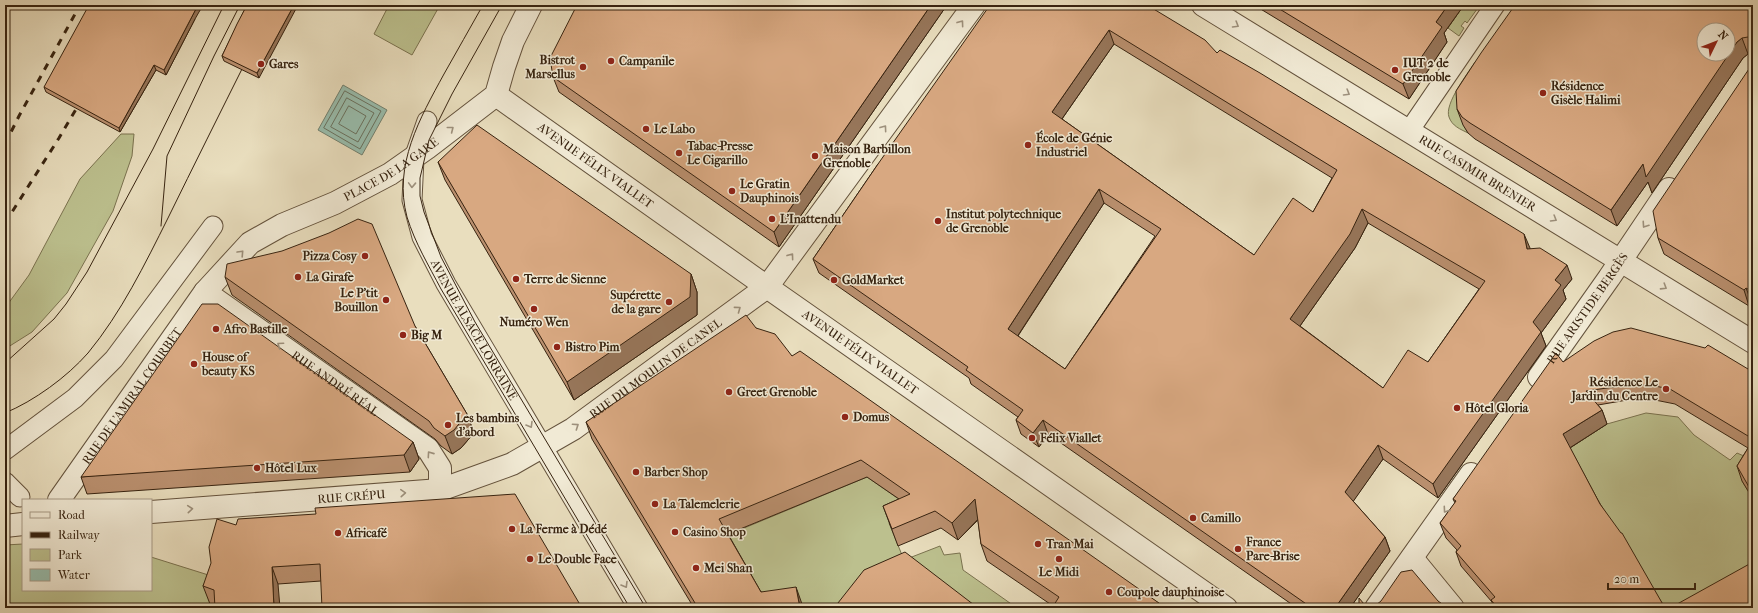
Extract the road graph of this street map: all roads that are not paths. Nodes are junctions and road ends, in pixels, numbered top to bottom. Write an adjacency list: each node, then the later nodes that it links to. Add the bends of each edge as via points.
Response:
1 (530, 5): 5 (street, via 513,41)
2 (974, 5): 12 (street, RUE DU MOULIN DE CANEL, one-way to 2)
3 (1203, 5): 7 (street, RUE CASIMIR BRENIER, one-way to 7)
4 (1495, 5): 7 (street)
5 (496, 94): 8 (street, PLACE DE LA GARE, one-way to 5); 12 (street, AVENUE FÉLIX VIALLET)
6 (427, 121): 8 (street, AVENUE ALSACE LORRAINE)
7 (1409, 131): 11 (street, RUE CASIMIR BRENIER, one-way to 11)
8 (414, 158): 13 (street, PLACE DE LA GARE, one-way to 8, via 250,243 282,225 335,204 386,177); 16 (street, AVENUE ALSACE LORRAINE, one-way to 16, via 412,200 422,237 446,284)
9 (1682, 170): 11 (street, RUE ARISTIDE BERGÈS, one-way to 11)
10 (213, 226): 17 (street, via 114,359 75,398)
11 (1620, 260): 14 (street, RUE CASIMIR BRENIER, one-way to 14); 15 (street, RUE ARISTIDE BERGÈS)
12 (767, 287): 16 (street, RUE DU MOULIN DE CANEL, one-way to 12, via 573,429); 28 (street, AVENUE FÉLIX VIALLET)
13 (205, 292): 20 (street, RUE ANDRÉ RÉAL, one-way to 13, via 440,468 428,449); 22 (street, RUE DE L'AMIRAL COURBET)
14 (1753, 342)
15 (1526, 396)
16 (542, 446): 20 (street, RUE CRÉPU, via 512,464); 27 (street, AVENUE ALSACE LORRAINE, one-way to 27)
17 (5, 450)
18 (1480, 460): 26 (street, one-way to 26)
19 (5, 482): 21 (street)
20 (440, 490): 23 (street, RUE CRÉPU, one-way to 20)
21 (20, 497)
22 (60, 499)
23 (152, 512)
24 (22, 524): 25 (street)
25 (5, 526)
26 (1412, 558): 29 (street); 30 (street)
27 (638, 608)
28 (1226, 608)
29 (1376, 608)
30 (1453, 608)

